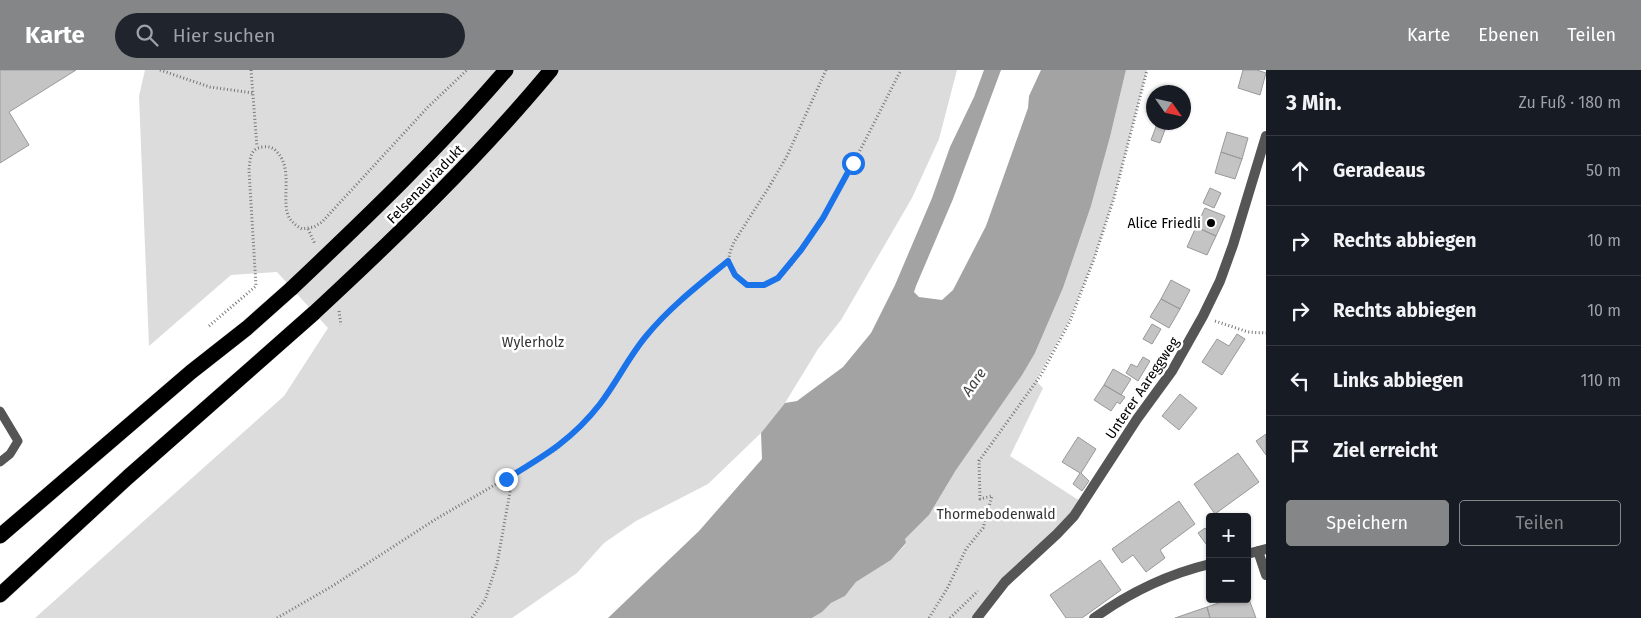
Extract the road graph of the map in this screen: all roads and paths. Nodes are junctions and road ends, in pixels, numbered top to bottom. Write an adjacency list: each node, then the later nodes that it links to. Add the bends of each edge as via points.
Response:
1 (160, 70): 9 (path, via 210,87)
2 (250, 70): 9 (path)
3 (467, 70): 11 (path, via 314,227 302,229 291,220 287,212 283,160 272,148)
4 (506, 70): 19 (highway, Felsenauviadukt, bridge, via 387,198 292,288)
5 (551, 70): 23 (highway, Felsenauviadukt, bridge, via 446,187 376,256)
6 (826, 70): 12 (path, via 787,156 734,242)
7 (901, 70): 12 (path, via 823,218 784,272 771,283 747,285 735,275)
8 (1147, 70): 26 (path, via 1114,198 1070,321 1041,375 979,460 980,499 992,496 983,528 966,549)
9 (253, 93): 11 (path)
10 (1266, 136): 27 (street, Unterer Aareggweg, via 1220,281 1172,371 1074,516 1005,582)
11 (257, 147): 14 (path, via 251,156 249,170 256,286)
12 (728, 261): 18 (path, via 668,311 646,336 601,404 580,428 555,450)
13 (1207, 318): 15 (path, via 1248,332)
14 (209, 326)
15 (1266, 333)
16 (0, 412): 17 (lane, via 18,441)
17 (0, 462)
18 (513, 475): 24 (path); 25 (path, via 497,564 485,600)
19 (0, 536)
20 (1257, 552): 22 (street)
21 (1206, 565): 28 (street, via 1158,582)
22 (1266, 575)
23 (0, 595)
24 (277, 618)
25 (472, 618)
26 (929, 618)
27 (977, 618)
28 (1094, 618)

